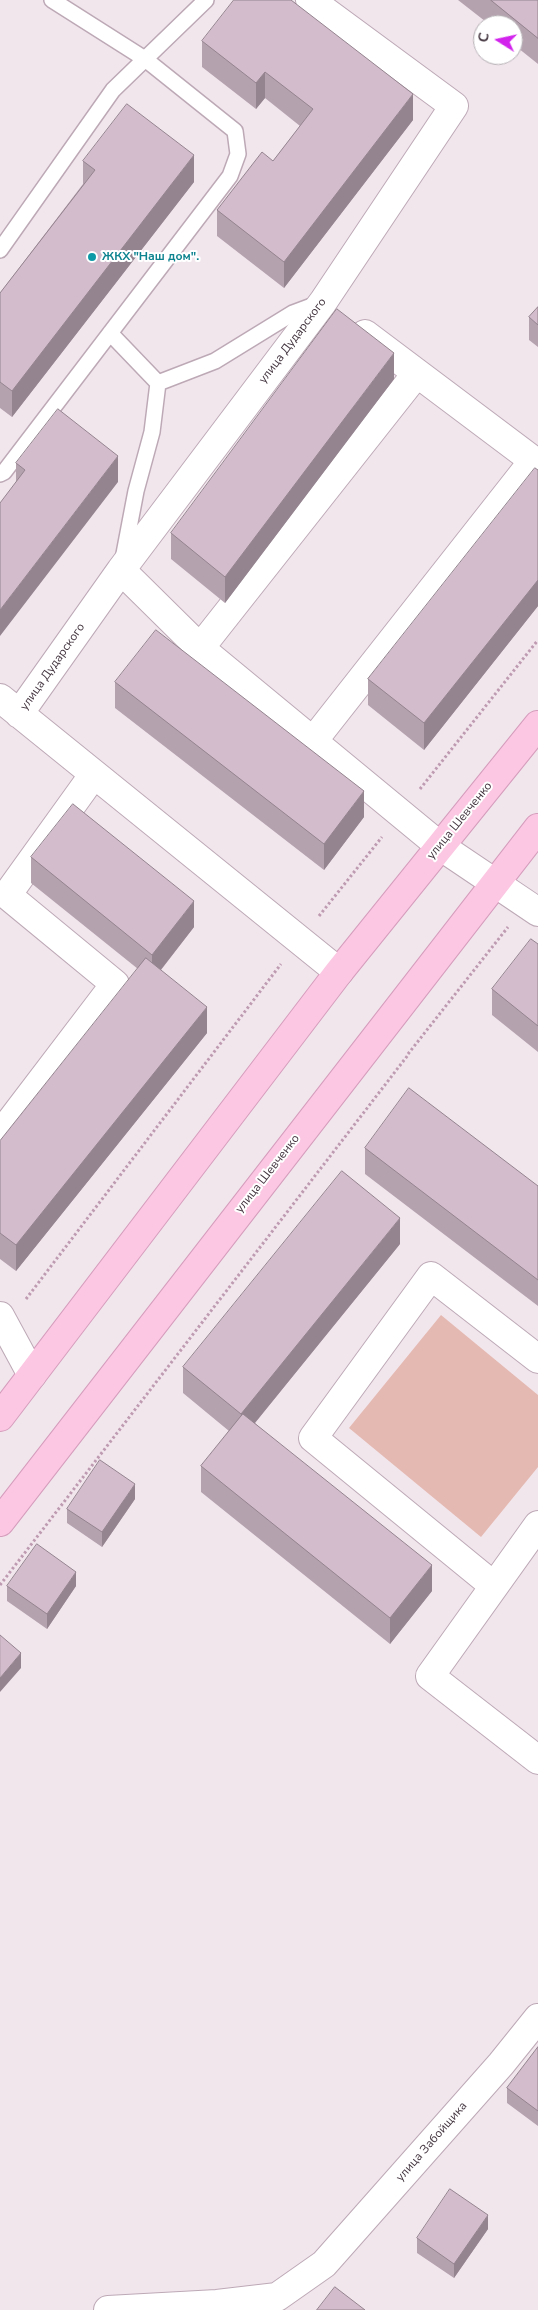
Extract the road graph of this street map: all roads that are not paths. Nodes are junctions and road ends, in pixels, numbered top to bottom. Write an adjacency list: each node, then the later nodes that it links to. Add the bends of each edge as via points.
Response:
1 (52, 0): 4 (lane)
2 (206, 0): 4 (lane)
3 (310, 0): 6 (street, улица Дударского, via 454,106)
4 (144, 59): 5 (lane, via 113,90); 7 (lane, via 235,131 238,154 230,176)
5 (0, 250)
6 (323, 302): 8 (street); 9 (lane, via 293,313 215,361); 12 (street, улица Дударского)
7 (110, 333): 9 (lane); 11 (lane)
8 (417, 373): 10 (street); 13 (street)
9 (158, 383): 12 (lane, via 152,432 136,491)
10 (536, 462): 16 (street)
11 (0, 474)
12 (121, 570): 13 (street); 14 (street, улица Дударского)
13 (200, 648): 16 (street)
14 (10, 706): 17 (street)
15 (538, 725): 19 (main road, улица Шевченко)
16 (313, 741): 19 (street)
17 (94, 774): 22 (street); 23 (street, via 7,895 116,984)
18 (538, 828): 20 (main road, улица Шевченко)
19 (440, 846): 20 (street); 22 (main road, улица Шевченко)
20 (495, 881): 21 (street); 28 (main road, улица Шевченко)
21 (538, 912)
22 (339, 972): 26 (main road, улица Шевченко)
23 (0, 1136)
24 (3, 1321): 26 (street)
25 (538, 1359): 30 (street, via 432,1276 313,1438)
26 (32, 1375): 27 (main road, улица Шевченко)
27 (0, 1417)
28 (0, 1522)
29 (538, 1525): 30 (street)
30 (494, 1586): 31 (street, via 430,1676)
31 (538, 1760)
32 (538, 2018): 33 (street, улица Забойщика, via 324,2264)
33 (278, 2303): 34 (street)
34 (108, 2310)

